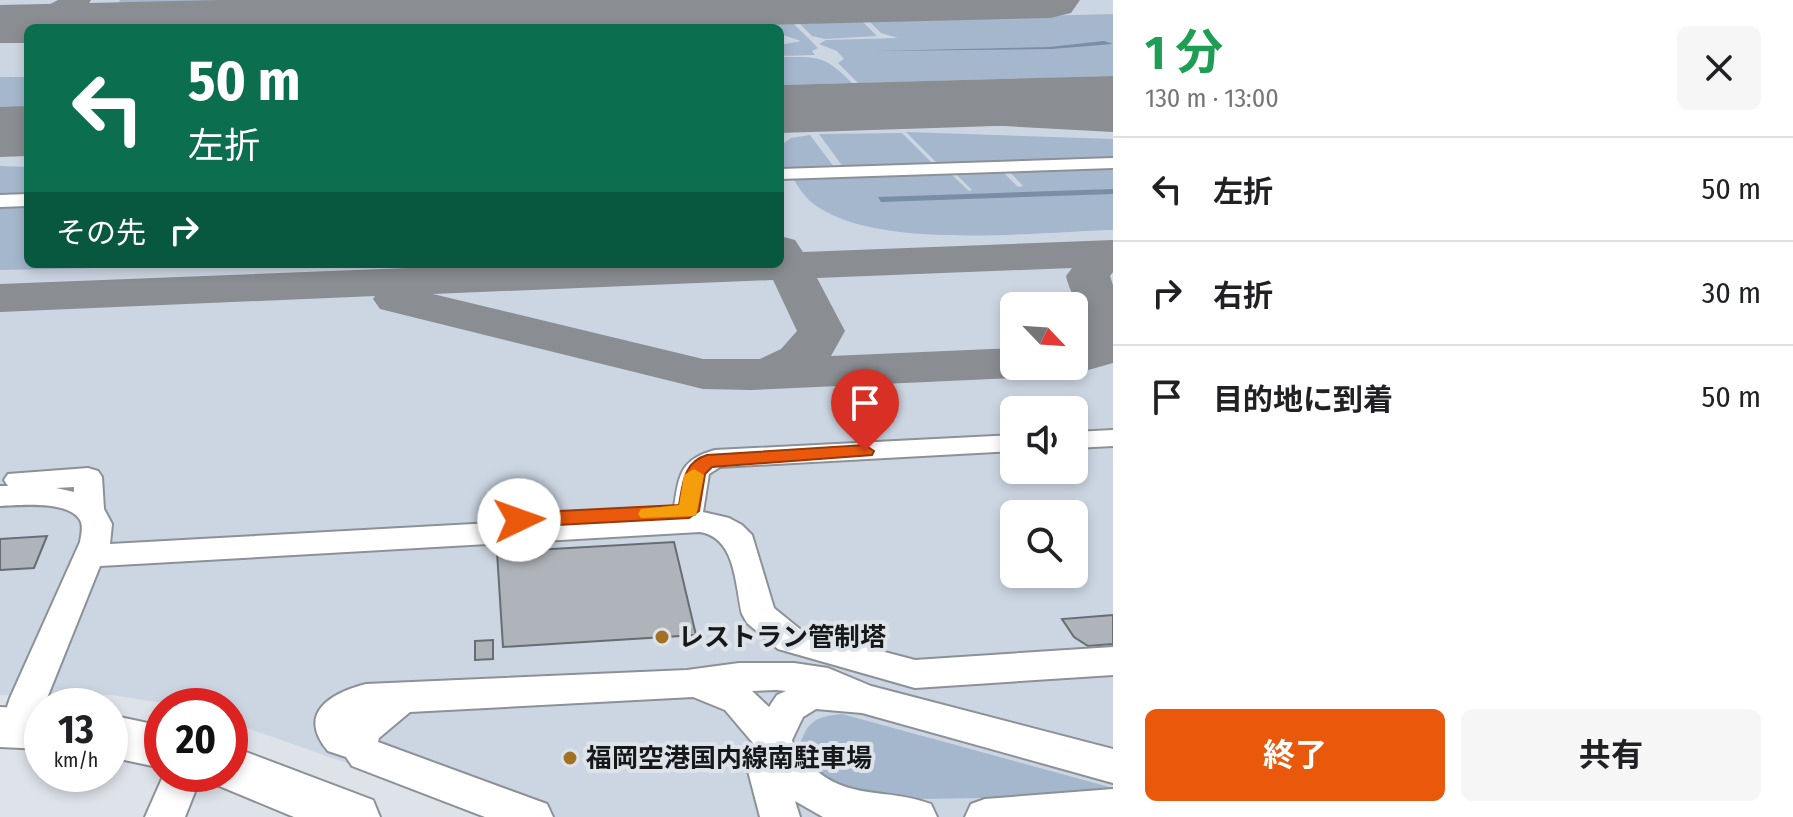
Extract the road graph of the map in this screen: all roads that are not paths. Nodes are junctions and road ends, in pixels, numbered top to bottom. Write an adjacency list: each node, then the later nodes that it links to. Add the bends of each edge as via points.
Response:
1 (1113, 163): 2 (street)
2 (784, 174)
3 (24, 200): 4 (street)
4 (0, 201)
5 (1113, 438): 6 (street)
6 (1088, 439)
7 (1000, 444): 13 (street, via 715,459 695,472)
8 (1113, 447): 9 (street)
9 (1088, 448)
10 (1000, 453): 13 (street, via 716,468 710,472)
11 (0, 481): 14 (street, via 88,477)
12 (0, 494): 14 (street, via 67,499)
13 (697, 517): 14 (street); 15 (street, via 723,514 747,527 758,541 774,606 798,629 911,663); 16 (street, via 731,532 741,543 759,614 790,640 915,674)
14 (90, 530): 19 (street)
15 (1113, 648)
16 (1113, 661)
17 (687, 684): 18 (street, via 797,678 831,683); 20 (street, via 729,692 751,711); 27 (street, via 405,698 372,717 357,742 365,754)
18 (862, 698): 20 (street, via 830,693 800,699 781,716); 21 (street)
19 (20, 728)
20 (773, 746): 28 (street, via 767,771); 29 (street, via 798,781 826,802 849,810)
21 (1113, 766)
22 (248, 776): 25 (main road)
23 (175, 792): 26 (street)
24 (1113, 807): 30 (street)
25 (324, 811)
26 (165, 817)
27 (533, 817)
28 (780, 817)
29 (917, 817)
30 (985, 817)

